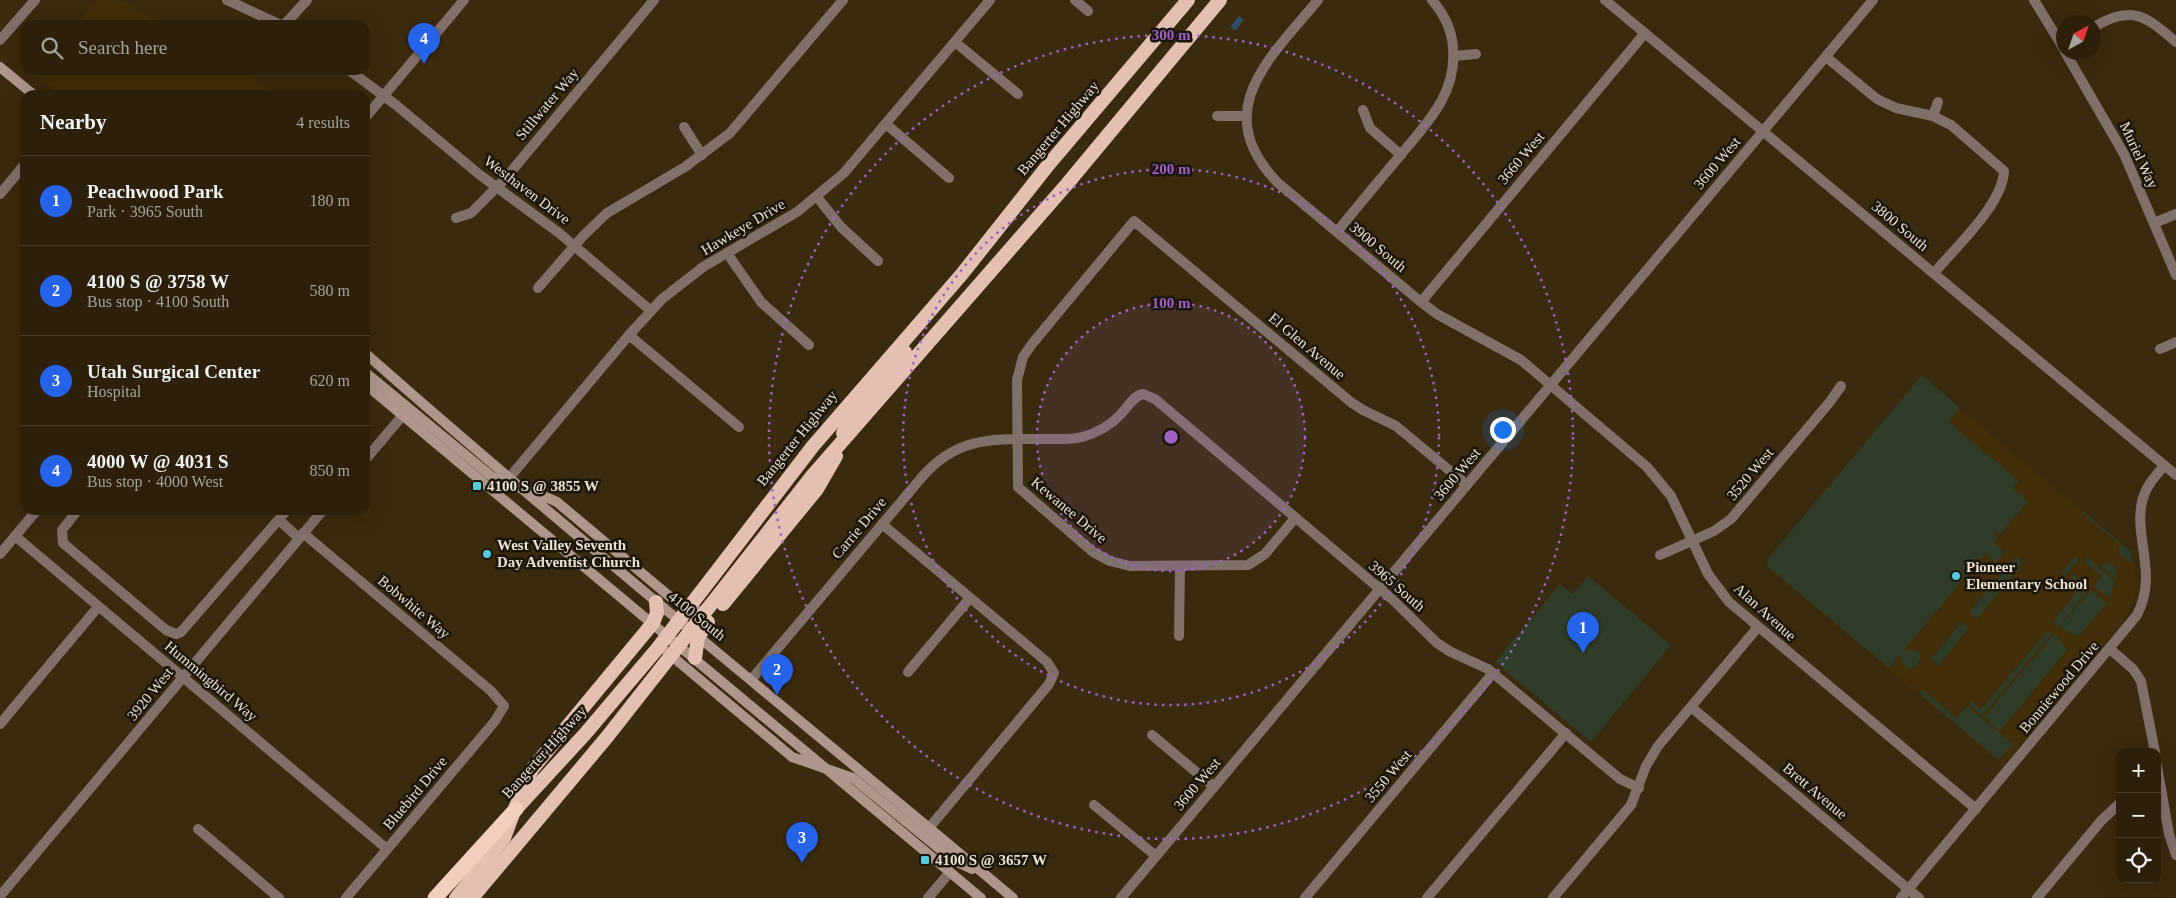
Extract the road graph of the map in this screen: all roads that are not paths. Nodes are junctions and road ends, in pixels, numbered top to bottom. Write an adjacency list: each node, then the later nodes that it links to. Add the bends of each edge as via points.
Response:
1 (34, 0): 22 (street)
2 (228, 0): 17 (street)
3 (307, 0): 18 (street)
4 (464, 0): 33 (street)
5 (654, 0): 47 (street, Stillwater Way)
6 (843, 0): 43 (street, via 739,124)
7 (990, 0): 23 (street, Hawkeye Drive)
8 (1074, 0): 16 (street)
9 (1188, 0): 59 (highway, Bangerter Highway, via 1049,164)
10 (1220, 0): 77 (highway, via 1061,191)
11 (1318, 0): 38 (street, 3900 South, via 1258,75 1250,94)
12 (1432, 0): 26 (street, via 1447,23)
13 (1605, 0): 20 (street, 3800 South)
14 (1873, 0): 27 (street, 3600 West)
15 (2034, 0): 21 (street, Muriel Way)
16 (1088, 12)
17 (271, 20)
18 (287, 20)
19 (2101, 23): 24 (street, via 2112,17 2134,15 2152,22)
20 (1645, 34): 42 (street, 3800 South); 62 (street, 3660 West)
21 (2056, 35)
22 (0, 40)
23 (955, 42): 32 (street); 40 (street, Hawkeye Drive)
24 (2176, 42)
25 (1476, 54): 26 (street)
26 (1454, 56): 44 (street, via 1450,84 1443,102)
27 (1826, 56): 39 (street, via 1877,100); 42 (street, 3600 West)
28 (2071, 60): 53 (street, Muriel Way, via 2118,142)
29 (0, 67): 31 (main road)
30 (356, 75): 33 (street, Westhaven Drive)
31 (28, 90)
32 (1018, 94)
33 (384, 96): 36 (street); 47 (street, Westhaven Drive)
34 (1938, 102): 39 (street)
35 (1363, 110): 44 (street, via 1370,128)
36 (370, 112)
37 (1218, 116): 38 (street)
38 (1247, 116): 54 (street, 3900 South, via 1251,142 1264,168)
39 (1933, 116): 58 (street, via 1956,129 2004,171 2001,185 1989,207)
40 (886, 124): 46 (street); 49 (street, Hawkeye Drive, via 848,169)
41 (684, 127): 43 (street)
42 (1763, 131): 58 (street, 3800 South); 70 (street, 3600 West)
43 (702, 155): 55 (street, via 615,207)
44 (1401, 155): 54 (street)
45 (20, 170): 48 (street)
46 (949, 178)
47 (496, 186): 51 (street, Stillwater Way, via 471,213); 55 (street, Westhaven Drive)
48 (0, 194)
49 (817, 197): 56 (street, Hawkeye Drive); 57 (street, via 848,234)
50 (2176, 214): 53 (street)
51 (456, 218)
52 (1134, 221): 76 (street, Kewanee Drive, via 1023,357 1016,380); 82 (street, El Glen Avenue, via 1356,406 1396,426)
53 (2154, 223): 60 (street, Muriel Way)
54 (1337, 232): 62 (street, 3900 South)
55 (574, 246): 61 (street); 63 (street, Westhaven Drive)
56 (727, 253): 63 (street, Hawkeye Drive, via 682,282); 66 (street, via 761,302)
57 (878, 261)
58 (1934, 273): 79 (street, 3800 South)
59 (962, 274): 77 (highway, via 957,292 850,417); 102 (highway, Bangerter Highway, via 819,439)
60 (2176, 275)
61 (538, 288)
62 (1420, 302): 70 (street, 3900 South, via 1508,352)
63 (650, 310): 64 (street, Hawkeye Drive)
64 (629, 335): 75 (street); 81 (street, Hawkeye Drive)
65 (2176, 342): 67 (street)
66 (809, 345)
67 (2160, 349)
68 (370, 357): 81 (main road, 4100 South)
69 (370, 376): 83 (main road, via 491,476)
70 (1551, 385): 82 (street, 3600 West); 93 (street, Alan Avenue, via 1656,476 1674,501)
71 (1841, 386): 93 (street, 3520 West, via 1735,515 1720,527)
72 (370, 388): 74 (main road)
73 (1143, 394): 76 (street, Carrie Drive, via 1109,424 1089,435 1066,439); 88 (street, 3965 South, via 1155,399)
74 (403, 415): 78 (street); 103 (main road)
75 (739, 427)
76 (1016, 439): 90 (street, Carrie Drive, via 979,441 945,455 927,471); 96 (street, Kewanee Drive, via 1016,483 1019,490 1093,552 1124,565)
77 (842, 441): 101 (highway); 105 (highway, via 834,462 817,488)
78 (370, 452)
79 (2164, 466): 80 (street, 3800 South); 108 (street, Bonniewood Drive, via 2149,485 2142,502 2144,598 2137,615)
80 (2176, 476)
81 (510, 478): 83 (main road, 4100 South)
82 (1467, 485): 97 (street, 3600 West)
83 (524, 490): 99 (main road, 4100 South); 102 (main road, via 558,502)
84 (33, 515): 91 (street)
85 (74, 515): 89 (street, via 62,530 63,544 166,630 176,634)
86 (283, 515): 89 (street)
87 (319, 515): 92 (street, 3920 West)
88 (1295, 518): 96 (street, Kewanee Drive, via 1254,563 1236,567); 97 (street, 3965 South)
89 (279, 520): 92 (street, Bobwhite Way)
90 (882, 524): 98 (street); 115 (street, Carrie Drive)
91 (15, 536): 94 (street); 100 (street, Hummingbird Way)
92 (301, 536): 114 (street, 3920 West); 116 (street, Bobwhite Way, via 491,691)
93 (1693, 540): 95 (street, 3520 West); 104 (street, Alan Avenue, via 1717,588)
94 (0, 554)
95 (1660, 555)
96 (1180, 566): 107 (street)
97 (1380, 589): 113 (street, 3965 South, via 1441,646); 123 (street, 3600 West)
98 (970, 598): 112 (street); 130 (street, via 1046,662 1054,673 1049,684)
99 (656, 602): 102 (main road, 4100 South); 103 (highway, via 657,613)
100 (98, 607): 114 (street, Hummingbird Way); 118 (street)
101 (709, 607): 102 (main road); 105 (highway)
102 (682, 616): 105 (main road, 4100 South); 106 (highway, Bangerter Highway)
103 (653, 623): 106 (main road); 128 (highway, via 533,768)
104 (1758, 627): 117 (street); 129 (street, Alan Avenue)
105 (694, 634): 110 (highway); 111 (highway); 115 (main road, 4100 South)
106 (668, 635): 109 (highway, Bangerter Highway); 110 (main road)
107 (1179, 636)
108 (2110, 648): 121 (street, via 2128,663 2141,681); 129 (street, Bonniewood Drive)
109 (657, 649): 110 (main road); 128 (highway, Bangerter Highway, via 586,734)
110 (676, 650): 111 (main road); 122 (main road, via 792,757); 143 (highway)
111 (695, 658): 122 (main road)
112 (908, 672)
113 (1493, 673): 119 (street, 3965 South); 148 (street, 3550 West)
114 (183, 677): 132 (street, Hummingbird Way); 138 (street, 3920 West)
115 (751, 680): 130 (main road, 4100 South)
116 (504, 706): 132 (street, Bluebird Drive, via 495,721)
117 (1691, 707): 124 (street, via 1653,753); 137 (street, Brett Avenue)
118 (0, 724)
119 (1566, 733): 124 (street, 3965 South, via 1624,782); 149 (street)
120 (1152, 735): 123 (street)
121 (2154, 748)
122 (827, 771): 135 (main road); 136 (main road, via 853,778 953,860)
123 (1214, 787): 134 (street, 3600 West)
124 (1639, 788): 150 (street, via 1628,810)
125 (2160, 793): 133 (street)
126 (1094, 805): 134 (street)
127 (2116, 807): 153 (street)
128 (516, 809): 141 (highway, Bangerter Highway); 142 (highway, via 504,838)
129 (1976, 809): 137 (street, Bonniewood Drive)
130 (929, 828): 136 (main road, 4100 South)
131 (198, 830): 139 (street)
132 (387, 849): 140 (street, Bluebird Drive)
133 (2176, 855)
134 (1156, 856): 147 (street, 3600 West)
135 (950, 872): 144 (street); 145 (main road)
136 (984, 874): 146 (main road, 4100 South)
137 (1909, 889): 151 (street, Bonniewood Drive); 152 (street, Brett Avenue)
138 (0, 896)
139 (279, 898)
140 (346, 898)
141 (435, 898)
142 (456, 898)
143 (472, 898)
144 (928, 898)
145 (981, 898)
146 (1013, 898)
147 (1121, 898)
148 (1305, 898)
149 (1427, 898)
150 (1553, 898)
151 (1901, 898)
152 (1919, 898)
153 (2036, 898)

